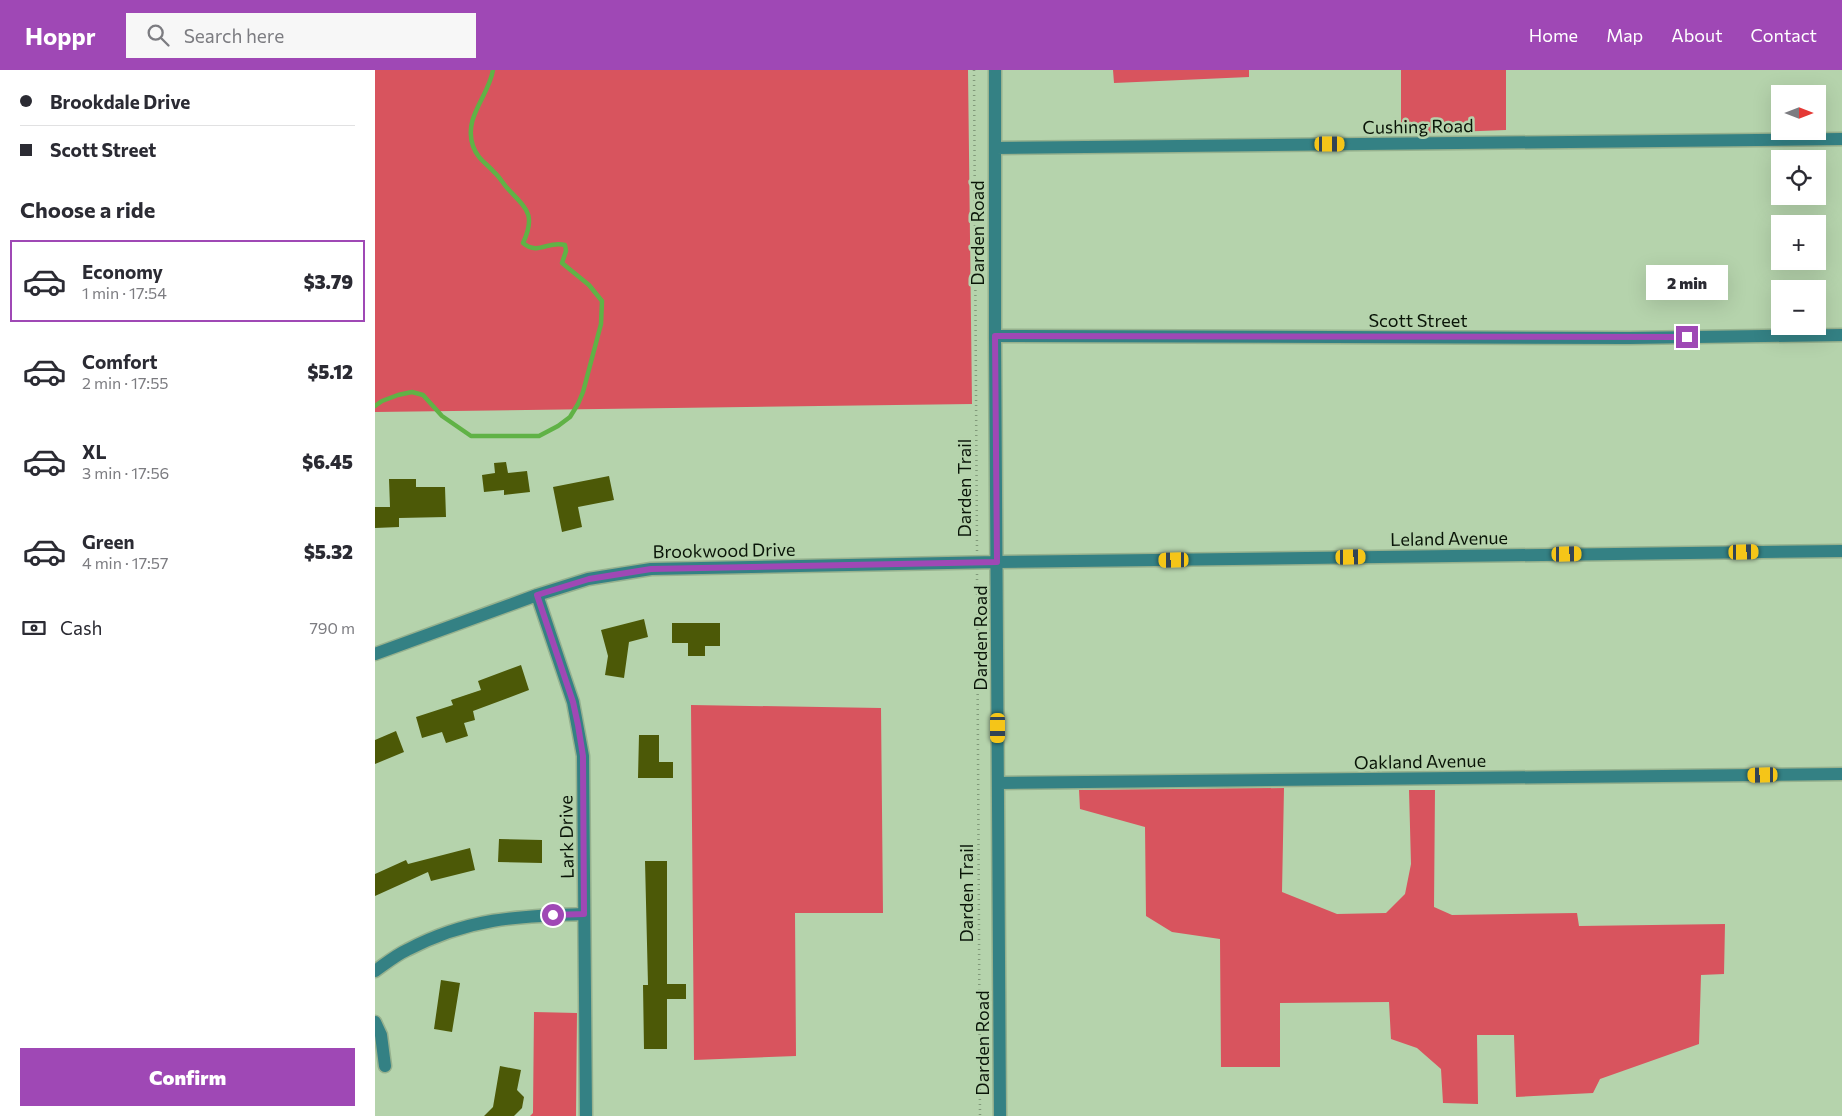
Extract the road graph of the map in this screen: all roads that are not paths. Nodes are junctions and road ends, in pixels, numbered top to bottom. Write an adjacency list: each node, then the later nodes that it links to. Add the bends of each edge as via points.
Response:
1 (995, 70): 3 (street, Darden Road)
2 (1842, 139): 3 (street, Cushing Road)
3 (995, 148): 5 (street, Darden Road)
4 (1842, 334): 5 (street, Scott Street, via 1629,338)
5 (995, 336): 7 (street, Darden Road)
6 (1842, 551): 7 (street, Leland Avenue)
7 (997, 562): 8 (street, Brookwood Drive, via 651,569 589,579); 11 (street, Darden Road)
8 (537, 595): 9 (street, Brookwood Drive); 12 (street, Lark Drive, via 573,702 583,756)
9 (375, 654)
10 (1842, 774): 11 (street, Oakland Avenue)
11 (998, 783): 17 (street, Darden Road)
12 (584, 914): 13 (street, via 522,916 467,925 406,950); 16 (street, Lark Drive)
13 (375, 971)
14 (375, 1022): 15 (street, via 381,1034)
15 (385, 1066)
16 (586, 1116)
17 (1000, 1116)

